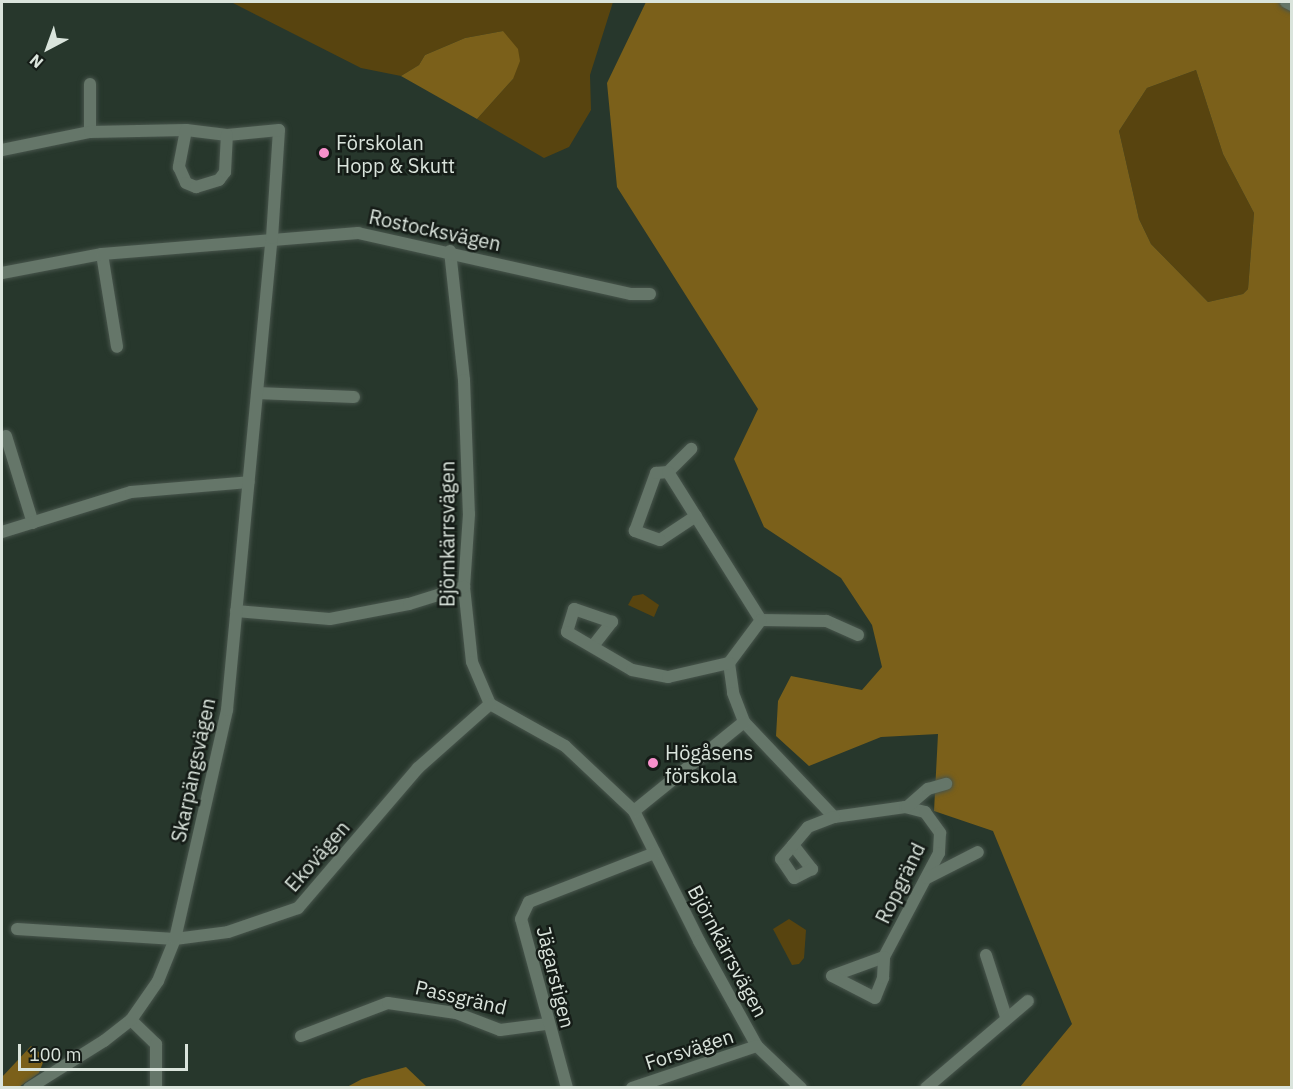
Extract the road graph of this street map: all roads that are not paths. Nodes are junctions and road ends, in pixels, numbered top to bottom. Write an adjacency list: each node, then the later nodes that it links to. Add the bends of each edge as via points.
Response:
1 (1286, 2): 2 (street)
2 (1292, 5)
3 (90, 84): 5 (street)
4 (186, 130): 5 (street); 6 (street); 6 (street, via 179,173 186,183 196,187 212,184 225,172)
5 (90, 132): 7 (street)
6 (227, 135): 8 (street, Skarpängsvägen, via 279,130)
7 (2, 150)
8 (272, 238): 9 (street, Rostocksvägen, via 358,233); 10 (street, Rostocksvägen); 14 (street, Skarpängsvägen)
9 (450, 251): 12 (street, Rostocksvägen, via 631,294); 23 (street, Björnkärrsvägen, via 464,380 469,514)
10 (102, 254): 11 (street, Rostocksvägen); 13 (street)
11 (2, 273)
12 (650, 294)
13 (117, 347)
14 (257, 393): 15 (street); 19 (street, Skarpängsvägen)
15 (354, 397)
16 (6, 436): 21 (street)
17 (691, 449): 18 (street)
18 (668, 472): 20 (street); 20 (street, via 656,473 635,531 660,540)
19 (249, 482): 21 (street, via 131,492); 24 (street, Skarpängsvägen)
20 (696, 516): 25 (street)
21 (33, 523): 22 (street)
22 (2, 532)
23 (464, 587): 24 (street, via 409,604 330,619); 29 (street, Björnkärrsvägen, via 472,662)
24 (236, 611): 40 (street, Skarpängsvägen, via 227,710)
25 (761, 620): 26 (street, via 826,621); 28 (street)
26 (858, 635)
27 (593, 646): 28 (street, via 632,670 668,677)
28 (729, 663): 30 (street, via 733,693)
29 (490, 704): 33 (street, Björnkärrsvägen, via 565,746); 40 (street, Ekovägen, via 418,768 298,908 228,932)
30 (744, 722): 33 (street); 34 (street)
31 (946, 784): 32 (street, via 928,789)
32 (908, 807): 34 (street); 38 (street, Ropgränd, via 925,812 940,833 939,853)
33 (634, 812): 37 (street, Björnkärrsvägen)
34 (834, 817): 35 (street, via 808,827)
35 (793, 845)
36 (978, 852): 38 (street)
37 (655, 853): 46 (street, Jägarstigen, via 529,902 521,919); 48 (street, Björnkärrsvägen)
38 (927, 878): 42 (street, Ropgränd)
39 (17, 930): 40 (street, Ekovägen)
40 (175, 939): 45 (street, Skarpängsvägen, via 158,981)
41 (986, 955): 44 (street)
42 (884, 957)
43 (1028, 1001): 44 (street)
44 (1006, 1017): 54 (street)
45 (131, 1020): 49 (street, Skarpängsvägen); 50 (street, via 156,1044)
46 (546, 1024): 47 (street, Passgränd, via 500,1030 456,1013 388,1003); 51 (street, Jägarstigen)
47 (301, 1036)
48 (757, 1046): 52 (street, Forsvägen); 53 (street, Björnkärrsvägen)
49 (29, 1088)
50 (156, 1088)
51 (567, 1088)
52 (632, 1088)
53 (801, 1088)
54 (926, 1088)

